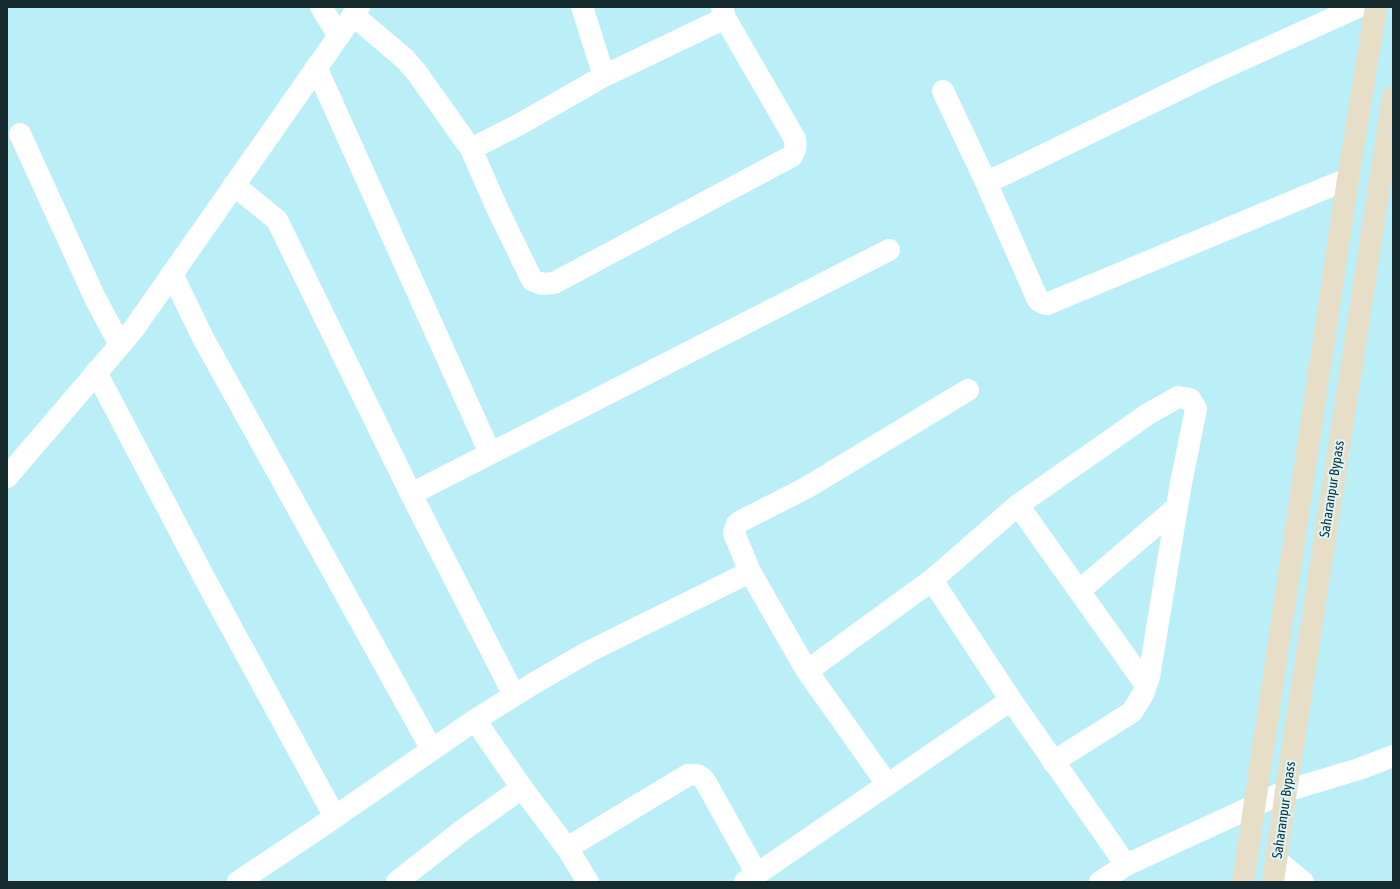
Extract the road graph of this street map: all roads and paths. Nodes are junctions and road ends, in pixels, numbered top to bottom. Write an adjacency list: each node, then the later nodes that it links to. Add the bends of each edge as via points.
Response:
1 (321, 7): 7 (street)
2 (582, 7): 9 (street)
3 (1358, 7): 15 (street, via 1208,75)
4 (1376, 7): 14 (main road)
5 (356, 11): 7 (street); 13 (street, via 417,73)
6 (724, 12): 9 (street); 13 (street, via 794,139 796,147 792,156 554,284 542,284 532,280)
7 (338, 36): 8 (street)
8 (316, 68): 16 (street); 22 (street)
9 (604, 76): 13 (street)
10 (942, 91): 15 (street)
11 (1393, 101): 40 (main road, Saharanpur Bypass)
12 (20, 134): 19 (street, via 95,298)
13 (471, 149)
14 (1348, 179): 15 (street, via 1047,304 1038,300); 41 (main road)
15 (986, 182)
16 (234, 185): 18 (street); 24 (street, via 277,220)
17 (889, 250): 22 (street)
18 (172, 274): 19 (street); 35 (street, via 207,345)
19 (120, 345): 20 (street)
20 (96, 372): 23 (street); 42 (street)
21 (968, 390): 27 (street, via 806,488 737,524 734,533)
22 (490, 453): 24 (street)
23 (7, 477)
24 (411, 494): 32 (street)
25 (1018, 505): 26 (street, via 1148,414 1178,397 1185,397 1190,399 1196,409); 28 (street); 29 (street)
26 (1176, 508): 29 (street); 31 (street)
27 (750, 572): 30 (street); 32 (street, via 590,651)
28 (932, 580): 30 (street); 33 (street)
29 (1079, 591): 31 (street)
30 (807, 670): 38 (street)
31 (1146, 685): 37 (street, via 1132,712)
32 (514, 695): 34 (street)
33 (1011, 700): 37 (street); 38 (street)
34 (474, 720): 35 (street); 39 (street)
35 (432, 750): 42 (street)
36 (1393, 756): 40 (street)
37 (1053, 762): 45 (street)
38 (887, 784): 46 (street)
39 (522, 788): 43 (street); 48 (street)
40 (1286, 791): 41 (street); 44 (main road, Saharanpur Bypass)
41 (1255, 805): 45 (street); 51 (main road)
42 (335, 817): 47 (street)
43 (567, 848): 46 (street, via 688,775 695,774 705,781); 49 (street)
44 (1276, 860): 52 (main road, Saharanpur Bypass); 53 (street)
45 (1126, 865): 50 (street)
46 (751, 878)
47 (238, 882)
48 (397, 882)
49 (588, 882)
50 (1100, 882)
51 (1243, 882)
52 (1273, 882)
53 (1303, 882)

